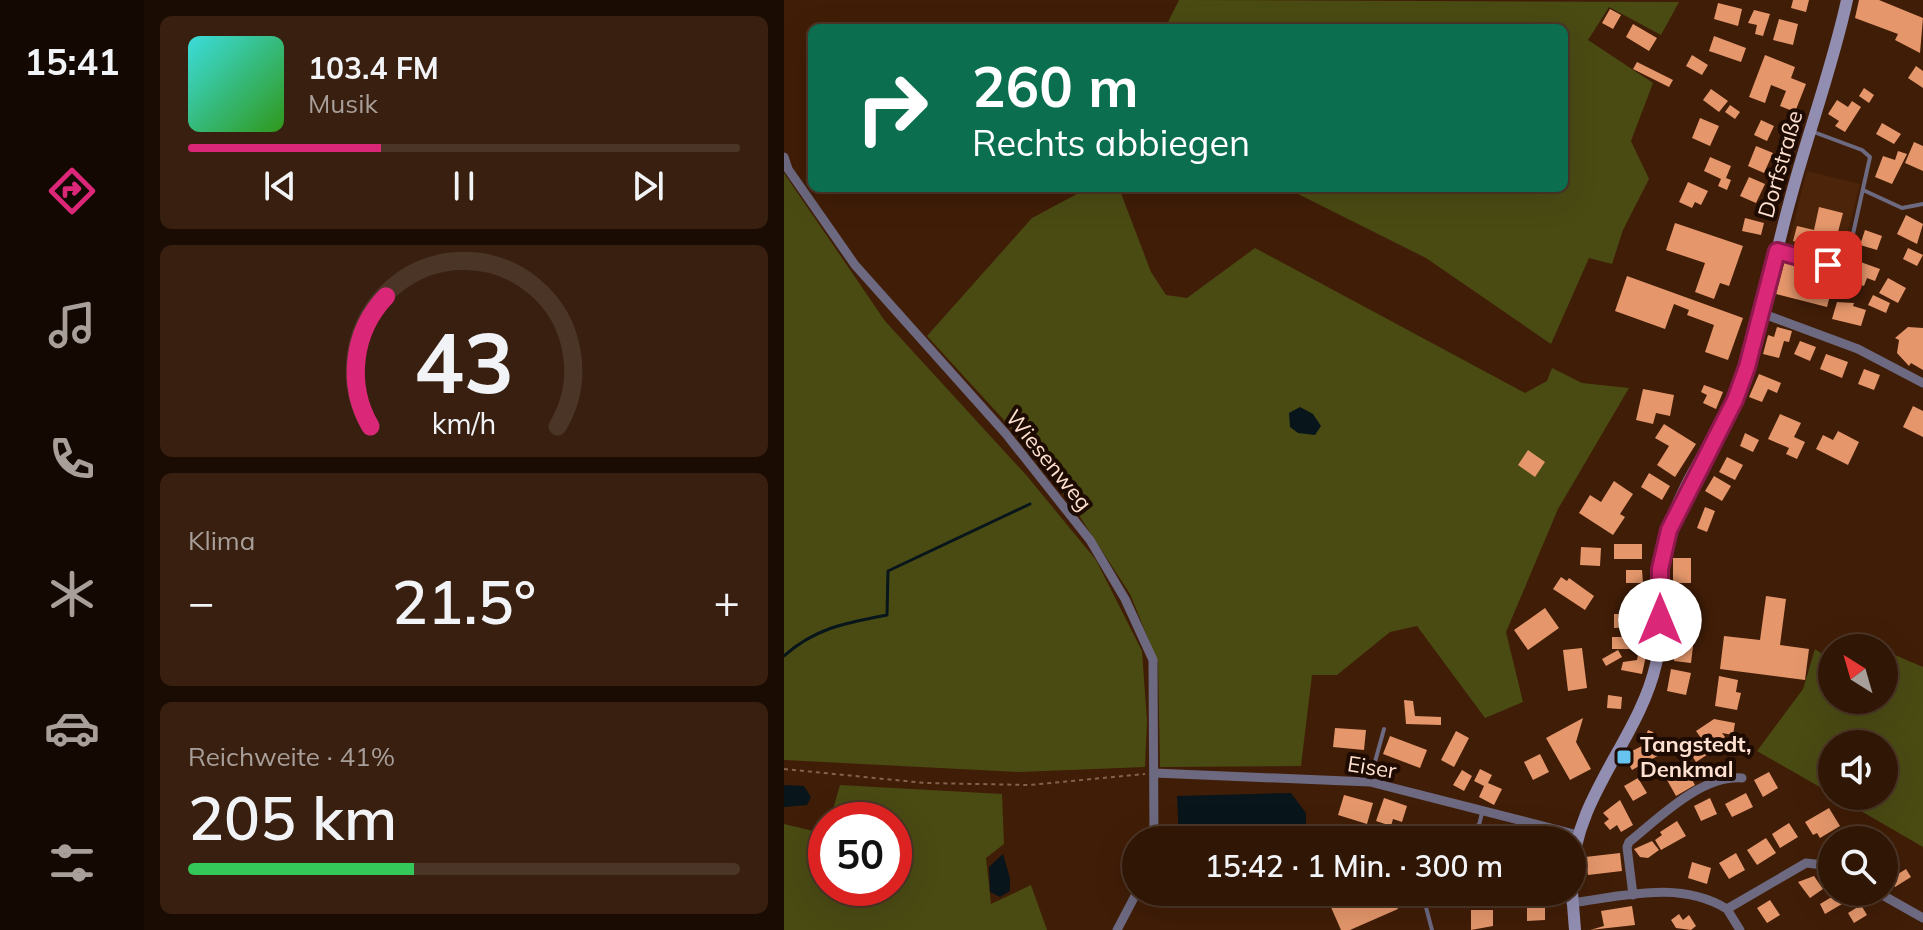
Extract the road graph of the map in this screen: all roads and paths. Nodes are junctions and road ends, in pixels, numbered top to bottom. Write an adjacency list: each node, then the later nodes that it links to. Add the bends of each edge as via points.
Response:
1 (1847, 0): 2 (main road, Dorfstraße)
2 (1809, 130): 4 (lane, via 1867,153 1871,162); 6 (main road, Dorfstraße)
3 (784, 157): 11 (street, Wiesenweg, via 855,265 1006,434 1090,540 1153,660)
4 (1863, 190): 5 (lane, via 1902,208); 6 (lane, via 1844,259 1828,265)
5 (1923, 204)
6 (1777, 251): 7 (main road, Dorfstraße)
7 (1761, 313): 8 (street, via 1858,349); 18 (main road, Dorfstraße, via 1735,400 1669,530 1660,569 1656,665)
8 (1923, 383)
9 (1384, 729): 13 (lane)
10 (784, 769): 11 (path, via 925,783 1029,785)
11 (1154, 773): 13 (street, Eiser); 15 (street, Wiesenweg)
12 (1742, 778): 20 (street, via 1727,777 1675,805 1629,842)
13 (1370, 782): 14 (street, Eiser)
14 (1483, 811): 16 (lane); 17 (street, Eiser)
15 (1154, 826)
16 (1476, 826)
17 (1542, 826)
18 (1581, 826)
19 (1818, 864): 26 (street, via 1806,863)
20 (1633, 895): 21 (street); 26 (street, via 1681,891)
21 (1586, 897)
22 (1898, 904): 27 (street)
23 (1130, 906): 28 (street)
24 (1426, 906): 29 (lane)
25 (1573, 906): 30 (main road)
26 (1727, 909): 31 (street)
27 (1923, 918)
28 (1117, 930)
29 (1432, 930)
30 (1575, 930)
31 (1740, 930)

